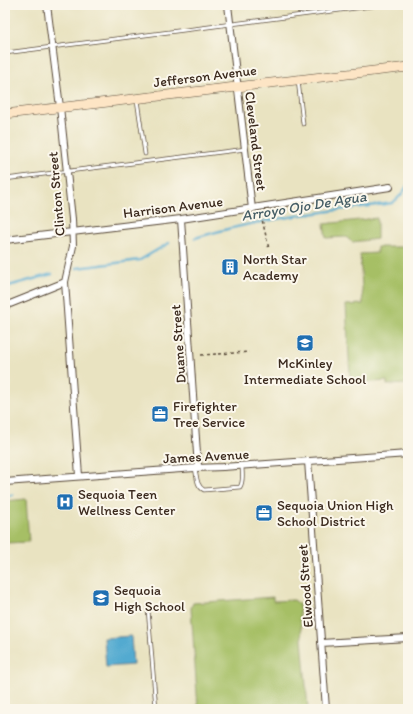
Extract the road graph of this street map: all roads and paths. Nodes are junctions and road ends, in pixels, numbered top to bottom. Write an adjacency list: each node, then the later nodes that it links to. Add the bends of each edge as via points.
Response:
1 (47, 5): 5 (street, Clinton Street)
2 (228, 5): 4 (street, Cleveland Street)
3 (380, 5): 4 (lane)
4 (230, 24): 5 (lane); 9 (street, Cleveland Street)
5 (52, 47): 6 (lane); 11 (street, Clinton Street)
6 (5, 53)
7 (408, 66): 8 (main road, Jefferson Avenue)
8 (298, 79): 9 (main road, Jefferson Avenue); 13 (lane)
9 (237, 86): 10 (main road, Jefferson Avenue); 14 (street, Cleveland Street)
10 (137, 98): 11 (main road, Jefferson Avenue); 15 (lane)
11 (60, 107): 12 (main road, Jefferson Avenue); 16 (street, Clinton Street)
12 (5, 114)
13 (303, 124)
14 (246, 149): 16 (lane); 19 (street, Cleveland Street)
15 (145, 154)
16 (67, 171): 17 (lane); 22 (street, Clinton Street)
17 (5, 179)
18 (390, 187): 19 (street, Harrison Avenue)
19 (252, 208): 21 (street, Harrison Avenue)
20 (261, 215): 24 (path)
21 (181, 219): 22 (street, Harrison Avenue); 32 (street, Duane Street)
22 (73, 232): 23 (street, Harrison Avenue); 25 (street, Clinton Street, via 73,246)
23 (5, 240)
24 (269, 249)
25 (64, 282): 26 (street); 33 (street, Clinton Street)
26 (5, 306)
27 (249, 352): 28 (path)
28 (201, 356)
29 (408, 454): 30 (street, James Avenue)
30 (308, 461): 31 (street, James Avenue); 37 (street, Elwood Street)
31 (242, 466): 32 (street, James Avenue); 32 (lane, via 240,487 204,490 198,485)
32 (197, 468): 33 (street, James Avenue)
33 (79, 476): 34 (street, James Avenue)
34 (5, 482)
35 (148, 609): 38 (lane)
36 (408, 638): 37 (street)
37 (321, 643): 39 (street, Elwood Street)
38 (156, 709)
39 (326, 709)

